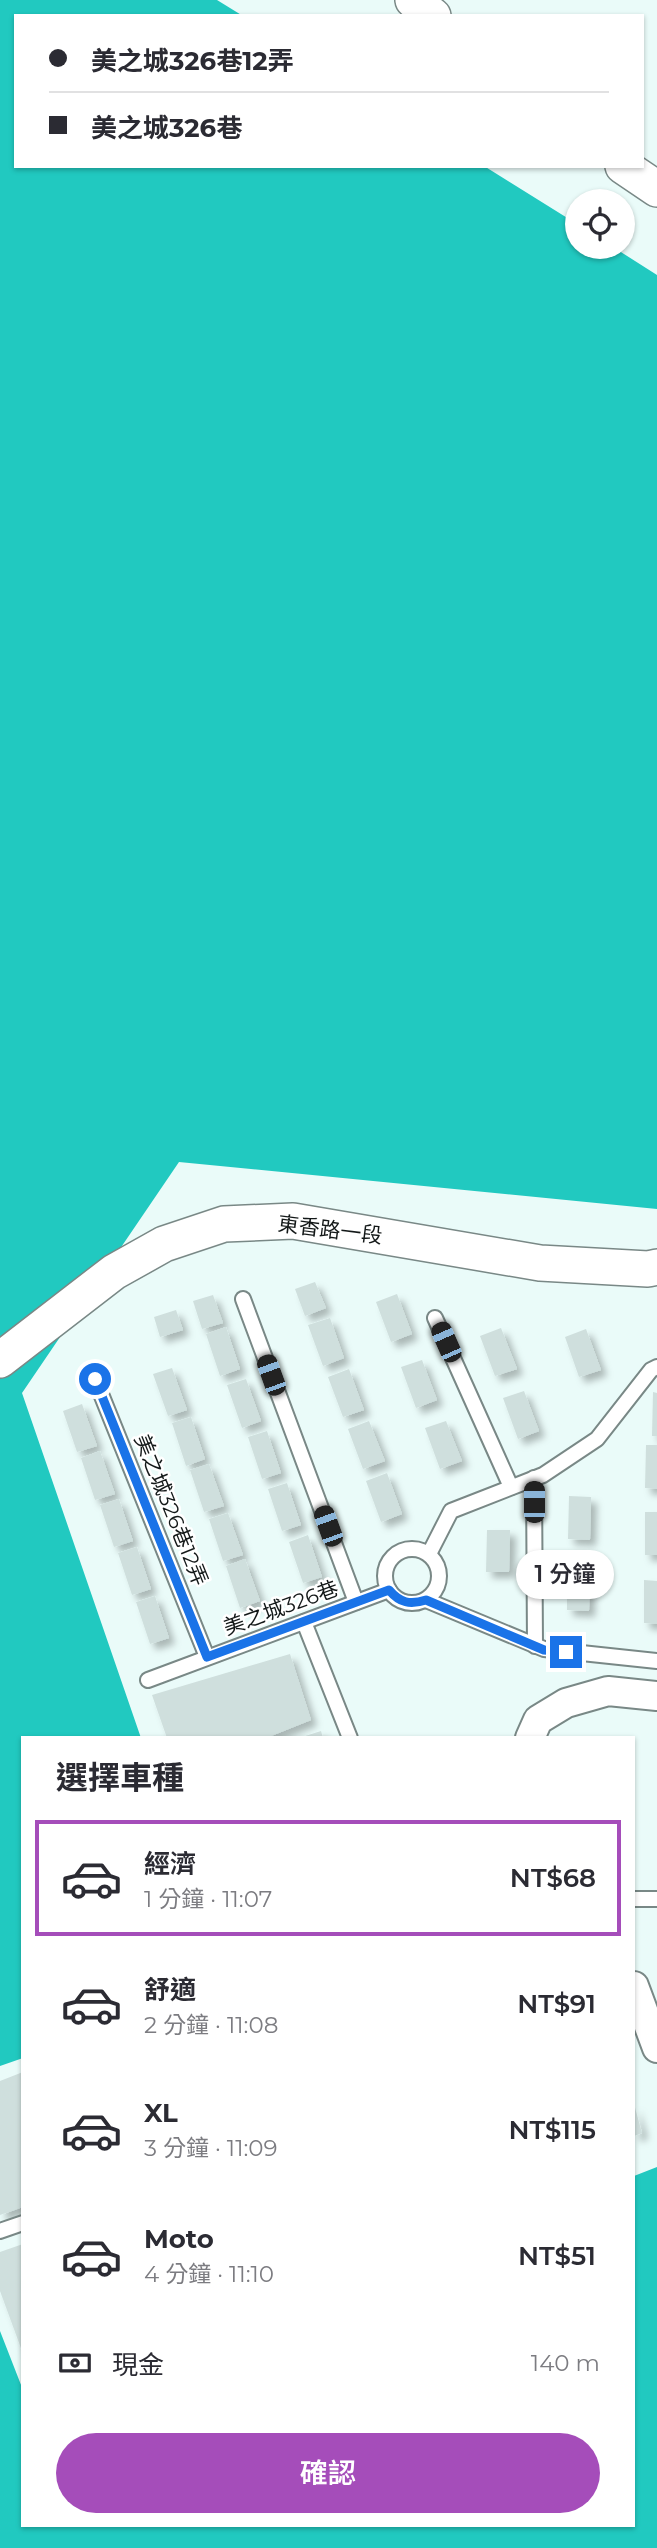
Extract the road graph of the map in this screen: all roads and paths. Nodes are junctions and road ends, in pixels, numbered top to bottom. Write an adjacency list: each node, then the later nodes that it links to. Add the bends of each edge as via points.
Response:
1 (413, 0): 2 (street)
2 (430, 14)
3 (626, 168): 4 (street)
4 (657, 190)
5 (657, 1267): 8 (street, 東香路一段, via 540,1263 293,1221 224,1224 164,1244 114,1272)
6 (243, 1299): 16 (lane)
7 (436, 1318): 12 (lane)
8 (0, 1360)
9 (657, 1367): 11 (lane, via 597,1439)
10 (95, 1379): 19 (lane, 美之城326巷12弄)
11 (534, 1478): 12 (lane); 18 (lane)
12 (511, 1487): 13 (lane, via 451,1510)
13 (429, 1554): 14 (lane, via 408,1549 398,1553 386,1569); 15 (lane, via 439,1573)
14 (389, 1590): 15 (lane, via 406,1603); 16 (lane, 美之城326巷)
15 (426, 1600): 18 (lane)
16 (356, 1602): 17 (lane, 美之城326巷)
17 (304, 1622): 19 (lane, 美之城326巷); 23 (lane)
18 (535, 1646): 20 (lane)
19 (207, 1657): 21 (lane, 美之城326巷)
20 (657, 1661)
21 (148, 1680)
22 (657, 1696): 24 (street, via 608,1691 566,1703 538,1720)
23 (349, 1736)
24 (531, 1736)
25 (635, 1899): 26 (lane)
26 (657, 1899)
27 (635, 1994): 28 (street)
28 (657, 2048)
29 (21, 2224): 30 (lane)
30 (0, 2231)

